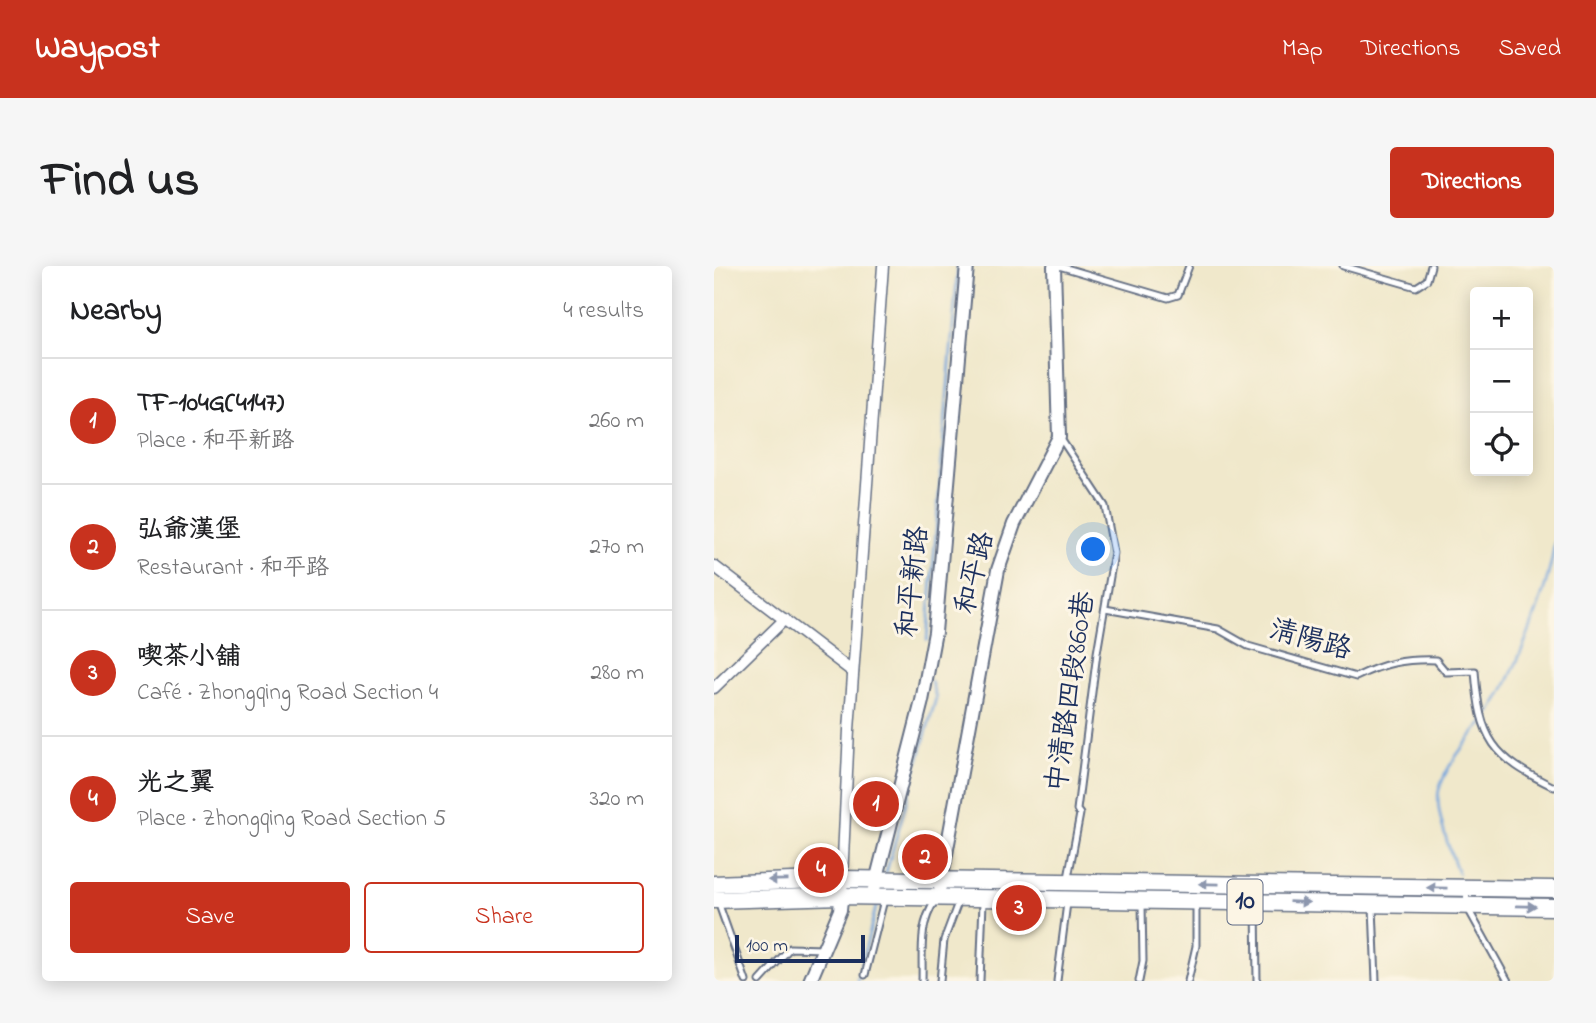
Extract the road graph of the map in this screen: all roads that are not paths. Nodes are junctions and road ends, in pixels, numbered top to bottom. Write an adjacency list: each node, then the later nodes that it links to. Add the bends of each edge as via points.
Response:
1 (883, 266): 13 (street)
2 (967, 266): 17 (street, 和平新路, via 935,632)
3 (1057, 266): 8 (lane); 9 (street, 和平路)
4 (1096, 266): 8 (lane)
5 (1189, 266): 8 (lane, via 1178,295 1168,298)
6 (1343, 266): 7 (lane, via 1416,287 1427,280)
7 (1432, 266)
8 (1094, 275)
9 (1059, 437): 11 (lane, 中清路四段860巷, via 1105,506 1114,553); 18 (street, 和平路, via 1014,524 998,570)
10 (714, 566): 12 (street)
11 (1105, 609): 15 (lane, 清陽路, via 1218,629 1248,646 1356,677 1385,662 1407,659 1436,660 1446,672 1475,671 1485,731 1500,756 1516,769); 20 (lane, 中清路四段860巷, via 1076,810 1080,814)
12 (785, 619): 13 (street); 14 (street)
13 (853, 672): 16 (street)
14 (714, 688)
15 (1553, 785)
16 (842, 879): 17 (main road, 10); 24 (main road, 10, one-way to 24); 25 (street)
17 (881, 880): 18 (main road, 10); 26 (street, 和平新路)
18 (942, 880): 19 (main road, 10); 27 (street, 和平路)
19 (974, 881): 20 (main road, 10); 28 (lane); 29 (lane)
20 (1067, 882): 21 (main road, 10)
21 (1118, 883): 22 (main road, 10, one-way to 21); 31 (main road)
22 (1467, 888): 23 (main road, 10); 36 (lane)
23 (1554, 889)
24 (715, 894): 25 (main road, 10); 40 (lane)
25 (841, 897): 26 (main road, 10); 38 (street)
26 (878, 897): 27 (main road, 10); 39 (lane)
27 (937, 898): 28 (main road, 10); 43 (lane, via 925,916)
28 (959, 898): 29 (main road, 10); 44 (lane, via 944,940)
29 (983, 899): 30 (main road, 10); 45 (lane)
30 (1067, 900): 31 (main road, 10); 46 (lane)
31 (1118, 900): 32 (main road, 10)
32 (1142, 901): 33 (main road, 10); 47 (lane)
33 (1196, 901): 34 (main road, 10); 48 (lane, via 1196,946)
34 (1256, 902): 35 (main road, 10, one-way to 35); 49 (lane)
35 (1373, 904): 36 (main road, 10); 50 (lane)
36 (1466, 905): 37 (main road, 10, one-way to 37); 51 (lane)
37 (1554, 907)
38 (824, 949): 41 (lane, via 790,948); 42 (street)
39 (865, 975)
40 (747, 981)
41 (760, 981)
42 (810, 981)
43 (922, 981)
44 (940, 981)
45 (980, 981)
46 (1057, 981)
47 (1139, 981)
48 (1188, 981)
49 (1257, 981)
50 (1376, 981)
51 (1508, 981)

